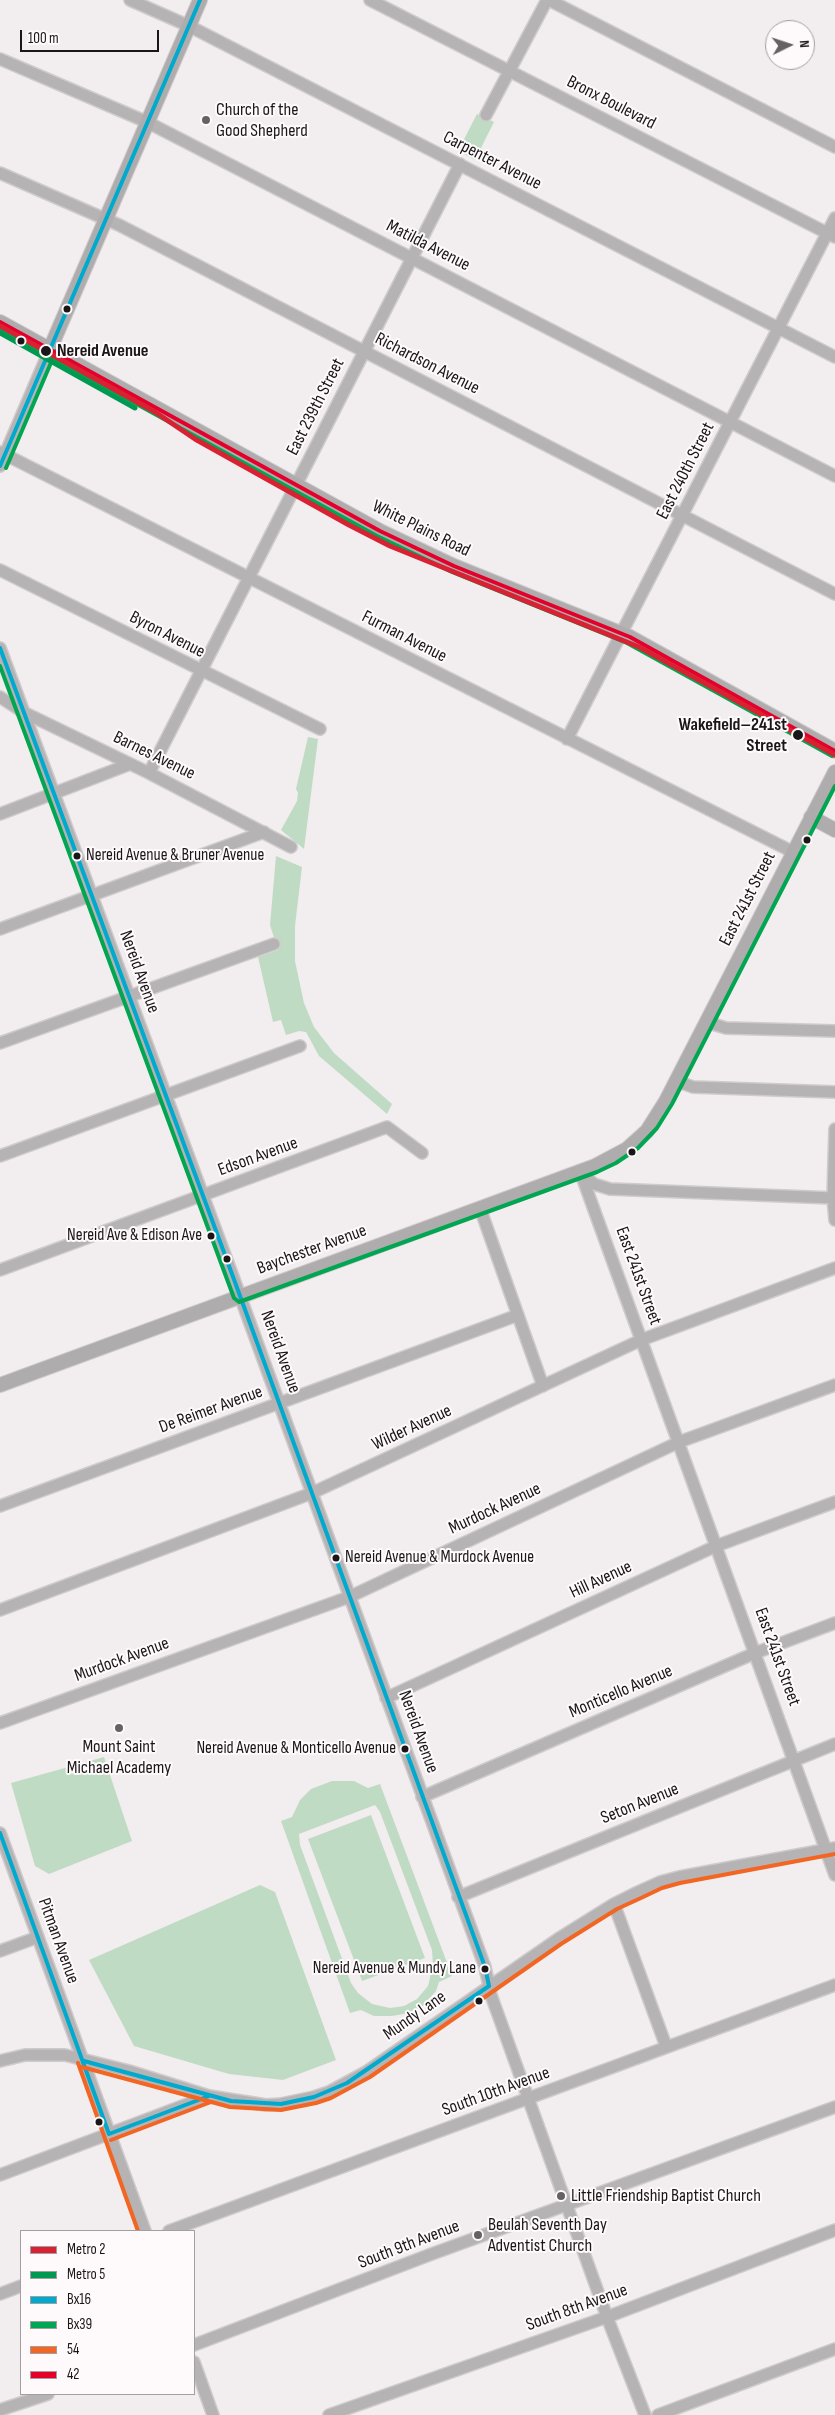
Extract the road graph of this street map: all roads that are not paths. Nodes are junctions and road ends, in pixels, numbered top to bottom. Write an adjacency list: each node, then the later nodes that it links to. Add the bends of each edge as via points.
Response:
1 (130, 0): 5 (street, Carpenter Avenue)
2 (200, 0): 5 (main road)
3 (370, 0): 7 (street, Bronx Boulevard)
4 (548, 0): 7 (street); 10 (street)
5 (189, 26): 9 (main road); 11 (street, Carpenter Avenue)
6 (0, 58): 9 (street, Matilda Avenue)
7 (508, 70): 8 (street); 15 (street, Bronx Boulevard)
8 (486, 115)
9 (147, 122): 14 (main road); 16 (street, Matilda Avenue)
10 (835, 146)
11 (460, 164): 16 (street, East 239th Street); 18 (street, Carpenter Avenue)
12 (0, 173): 14 (street, Richardson Avenue)
13 (835, 218): 15 (street, East 240th Street)
14 (106, 219): 19 (main road); 20 (street, Richardson Avenue)
15 (831, 235): 18 (street, East 240th Street)
16 (413, 258): 20 (street, East 239th Street); 22 (street, Matilda Avenue)
17 (0, 322): 19 (main road, White Plains Road)
18 (778, 328): 21 (street, Carpenter Avenue); 22 (street, East 240th Street)
19 (50, 349): 23 (street); 26 (main road, White Plains Road)
20 (364, 351): 26 (street, East 239th Street); 27 (street, Richardson Avenue)
21 (835, 357)
22 (730, 422): 25 (street, Matilda Avenue); 27 (street, East 240th Street)
23 (3, 453): 24 (street); 29 (street, Furman Avenue)
24 (0, 466)
25 (835, 476)
26 (296, 485): 29 (street, East 239th Street); 31 (main road, White Plains Road, via 430,556)
27 (683, 516): 30 (street, Richardson Avenue); 31 (street, East 240th Street)
28 (0, 570): 33 (street, Byron Avenue)
29 (249, 578): 33 (street, East 239th Street); 37 (street, Furman Avenue)
30 (835, 594)
31 (621, 633): 37 (street, East 240th Street); 38 (main road, White Plains Road)
32 (0, 648): 35 (street, Nereid Avenue)
33 (201, 672): 36 (street, Byron Avenue); 41 (street, East 239th Street)
34 (0, 698): 35 (street, Barnes Avenue)
35 (24, 712): 39 (street, Barnes Avenue); 42 (street, Nereid Avenue)
36 (320, 729)
37 (567, 739): 48 (street, Furman Avenue)
38 (835, 751)
39 (130, 764): 41 (street, Barnes Avenue); 42 (street)
40 (835, 772): 44 (main road, East 241st Street)
41 (150, 773): 46 (street, Barnes Avenue)
42 (54, 794): 43 (street); 49 (street, Nereid Avenue)
43 (0, 814)
44 (811, 817): 45 (main road); 48 (main road, East 241st Street)
45 (835, 830)
46 (264, 832): 47 (street, Barnes Avenue); 49 (street)
47 (291, 847)
48 (793, 852): 53 (main road, East 241st Street)
49 (91, 896): 50 (street); 52 (street, Nereid Avenue)
50 (0, 929)
51 (274, 944): 52 (street)
52 (128, 996): 55 (street); 59 (street, Nereid Avenue)
53 (706, 1022): 54 (street, via 729,1028); 57 (main road, East 241st Street)
54 (835, 1030)
55 (0, 1043)
56 (300, 1046): 59 (street)
57 (676, 1081): 58 (street, via 693,1087); 63 (main road, East 241st Street, via 658,1116 641,1137 613,1158)
58 (835, 1092)
59 (165, 1095): 62 (street); 64 (street, Nereid Avenue)
60 (835, 1129): 65 (street)
61 (422, 1152): 64 (street, Edson Avenue, via 387,1127)
62 (0, 1156)
63 (580, 1172): 65 (street, via 594,1184 610,1188); 66 (main road, Baychester Avenue); 72 (street, East 241st Street)
64 (202, 1196): 69 (street, Edson Avenue); 70 (street, Nereid Avenue)
65 (833, 1198): 67 (street)
66 (480, 1208): 70 (main road, Baychester Avenue); 71 (street)
67 (835, 1220)
68 (835, 1268): 72 (street, Wilder Avenue)
69 (0, 1270)
70 (240, 1296): 73 (main road, Baychester Avenue); 76 (street, Nereid Avenue)
71 (518, 1316): 75 (street); 76 (street, De Reimer Avenue)
72 (642, 1340): 75 (street, Wilder Avenue); 77 (street, East 241st Street)
73 (0, 1385)
74 (835, 1385): 77 (street, Murdock Avenue)
75 (543, 1386): 78 (street, Wilder Avenue)
76 (279, 1404): 78 (street, Nereid Avenue); 80 (street, De Reimer Avenue)
77 (679, 1442): 81 (street, East 241st Street); 82 (street, Murdock Avenue)
78 (312, 1493): 82 (street, Nereid Avenue); 83 (street, Wilder Avenue)
79 (835, 1502): 81 (street, Hill Avenue)
80 (0, 1506)
81 (716, 1546): 85 (street, East 241st Street); 86 (street, Hill Avenue)
82 (349, 1597): 86 (street, Nereid Avenue); 87 (street, Murdock Avenue)
83 (0, 1610)
84 (835, 1623): 85 (street, Monticello Avenue)
85 (755, 1653): 89 (street, East 241st Street); 90 (street, Monticello Avenue)
86 (386, 1698): 90 (street, Nereid Avenue)
87 (0, 1723)
88 (835, 1744): 89 (street, Seton Avenue)
89 (794, 1759): 92 (street, East 241st Street); 94 (street, Seton Avenue)
90 (422, 1796): 94 (street, Nereid Avenue)
91 (1, 1837): 96 (street, Pitman Avenue)
92 (831, 1849): 93 (street, East 241st Street); 95 (street, Mundy Lane, via 679,1876)
93 (835, 1875)
94 (458, 1897): 99 (street, Nereid Avenue)
95 (614, 1904): 99 (street, Mundy Lane); 100 (street)
96 (38, 1937): 97 (street); 102 (street, Pitman Avenue)
97 (0, 1951)
98 (835, 1985): 100 (street, South 10th Avenue)
99 (489, 1986): 103 (street, Mundy Lane, via 366,2072 330,2092 294,2102 266,2105); 104 (street, Nereid Avenue)
100 (666, 2046): 104 (street, South 10th Avenue)
101 (0, 2061): 102 (street, Mundy Lane, via 25,2055 53,2054)
102 (84, 2061): 103 (street, Mundy Lane, via 129,2071); 106 (street, Pitman Avenue)
103 (209, 2096): 106 (street)
104 (529, 2100): 108 (street, Nereid Avenue); 110 (street, South 10th Avenue)
105 (835, 2107): 108 (street, South 9th Avenue)
106 (110, 2134): 107 (street); 109 (street, Pitman Avenue)
107 (0, 2175)
108 (568, 2206): 114 (street, Nereid Avenue); 115 (street, South 9th Avenue)
109 (146, 2230)
110 (172, 2230)
111 (835, 2230): 114 (street, South 8th Avenue)
112 (20, 2286): 113 (street)
113 (0, 2294)
114 (607, 2317): 121 (street, South 8th Avenue); 122 (street, Nereid Avenue)
115 (195, 2345)
116 (835, 2349): 123 (street)
117 (195, 2365): 120 (street)
118 (45, 2395): 119 (street)
119 (0, 2410)
120 (213, 2415)
121 (329, 2415)
122 (645, 2415)
123 (658, 2415)

